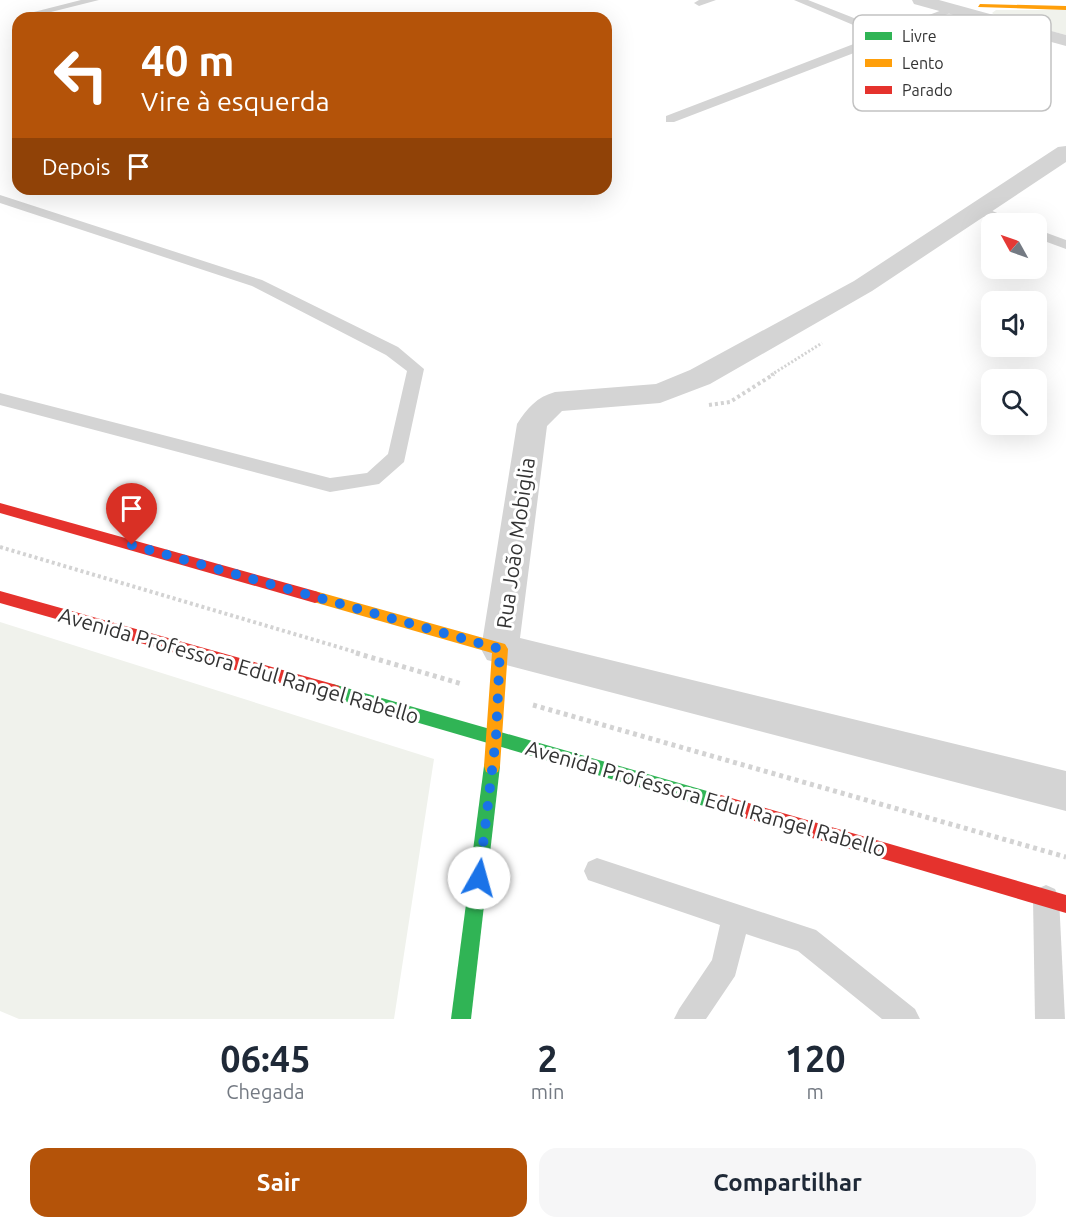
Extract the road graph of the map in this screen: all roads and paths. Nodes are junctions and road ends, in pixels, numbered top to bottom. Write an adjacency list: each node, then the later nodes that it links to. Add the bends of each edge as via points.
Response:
1 (94, 0): 8 (lane)
2 (711, 0): 5 (lane)
3 (800, 0): 11 (lane)
4 (920, 0): 6 (street)
5 (699, 3)
6 (974, 7): 7 (main road); 9 (lane); 10 (street)
7 (1066, 8)
8 (40, 12)
9 (951, 15)
10 (996, 15)
11 (853, 21)
12 (1051, 35): 13 (street)
13 (1066, 41)
14 (853, 50): 15 (lane)
15 (670, 120)
16 (1066, 152): 18 (street)
17 (0, 200): 22 (lane, via 257,283 392,351 416,369 396,457 372,479 330,486)
18 (980, 210): 19 (lane); 25 (street, Rua João Mobiglia, via 863,286 700,377 660,393 555,402 543,410 532,424)
19 (987, 213)
20 (1047, 237): 21 (lane)
21 (1066, 245)
22 (0, 399)
23 (0, 508): 25 (main road)
24 (1, 599): 26 (main road, Avenida Professora Edul Rangel Rabello)
25 (500, 649): 26 (main road, Rua João Mobiglia); 27 (street)
26 (496, 737): 29 (main road, Avenida Professora Edul Rangel Rabello); 31 (main road, Rua João Mobiglia)
27 (1066, 791)
28 (597, 872): 30 (lane)
29 (1056, 901): 34 (lane)
30 (736, 917): 32 (lane, via 725,966); 33 (lane, via 806,940)
31 (461, 1019)
32 (689, 1019)
33 (905, 1019)
34 (1050, 1019)

